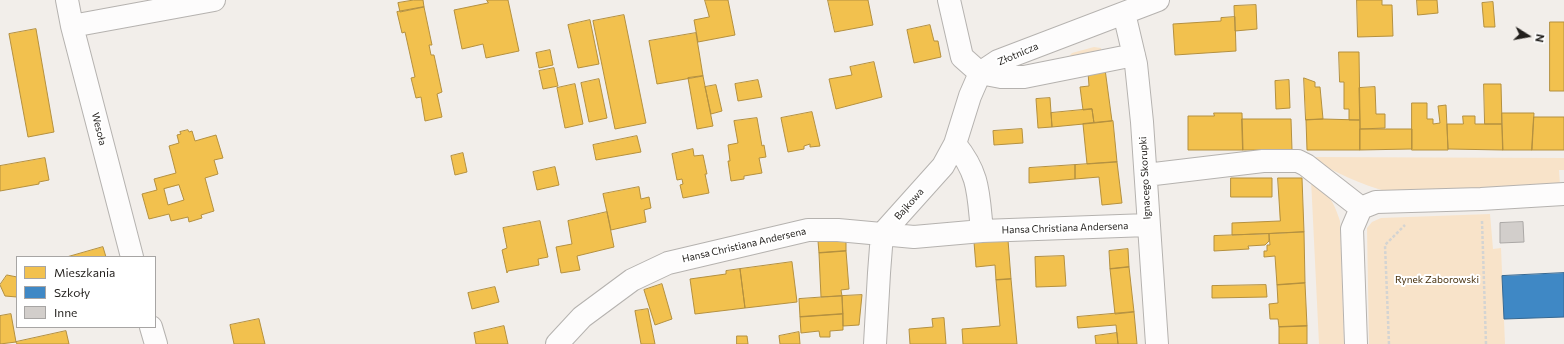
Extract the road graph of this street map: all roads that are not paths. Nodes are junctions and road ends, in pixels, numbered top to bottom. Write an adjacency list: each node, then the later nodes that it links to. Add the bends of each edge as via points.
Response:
1 (67, 0): 6 (street, Wesoła)
2 (214, 0): 6 (street)
3 (950, 0): 8 (street, via 962,57)
4 (1158, 0): 5 (street, Złotnicza)
5 (1124, 13): 7 (street, Ignacego Skorupki); 8 (street, Złotnicza, via 998,61)
6 (72, 26): 16 (street, Wesoła)
7 (1134, 55): 8 (street, Złotnicza, via 1024,77 1001,78); 10 (street, Ignacego Skorupki)
8 (980, 73): 9 (street, Bajkowa)
9 (955, 144): 14 (street, via 968,162 978,184); 15 (street, Bajkowa, via 943,166)
10 (1146, 175): 12 (street, via 1263,161 1298,161); 13 (street, Ignacego Skorupki)
11 (1564, 194): 12 (street, via 1376,202)
12 (1361, 208): 22 (street, via 1352,229)
13 (1148, 225): 14 (street, Hansa Christiana Andersena); 21 (street, Ignacego Skorupki)
14 (982, 231): 15 (street, Hansa Christiana Andersena, via 914,237)
15 (882, 234): 19 (street, Hansa Christiana Andersena, via 808,230 668,263 632,280 582,317); 20 (street)
16 (132, 256)
17 (151, 328): 18 (street)
18 (156, 344)
19 (557, 344)
20 (875, 344)
21 (1157, 344)
22 (1356, 344)

